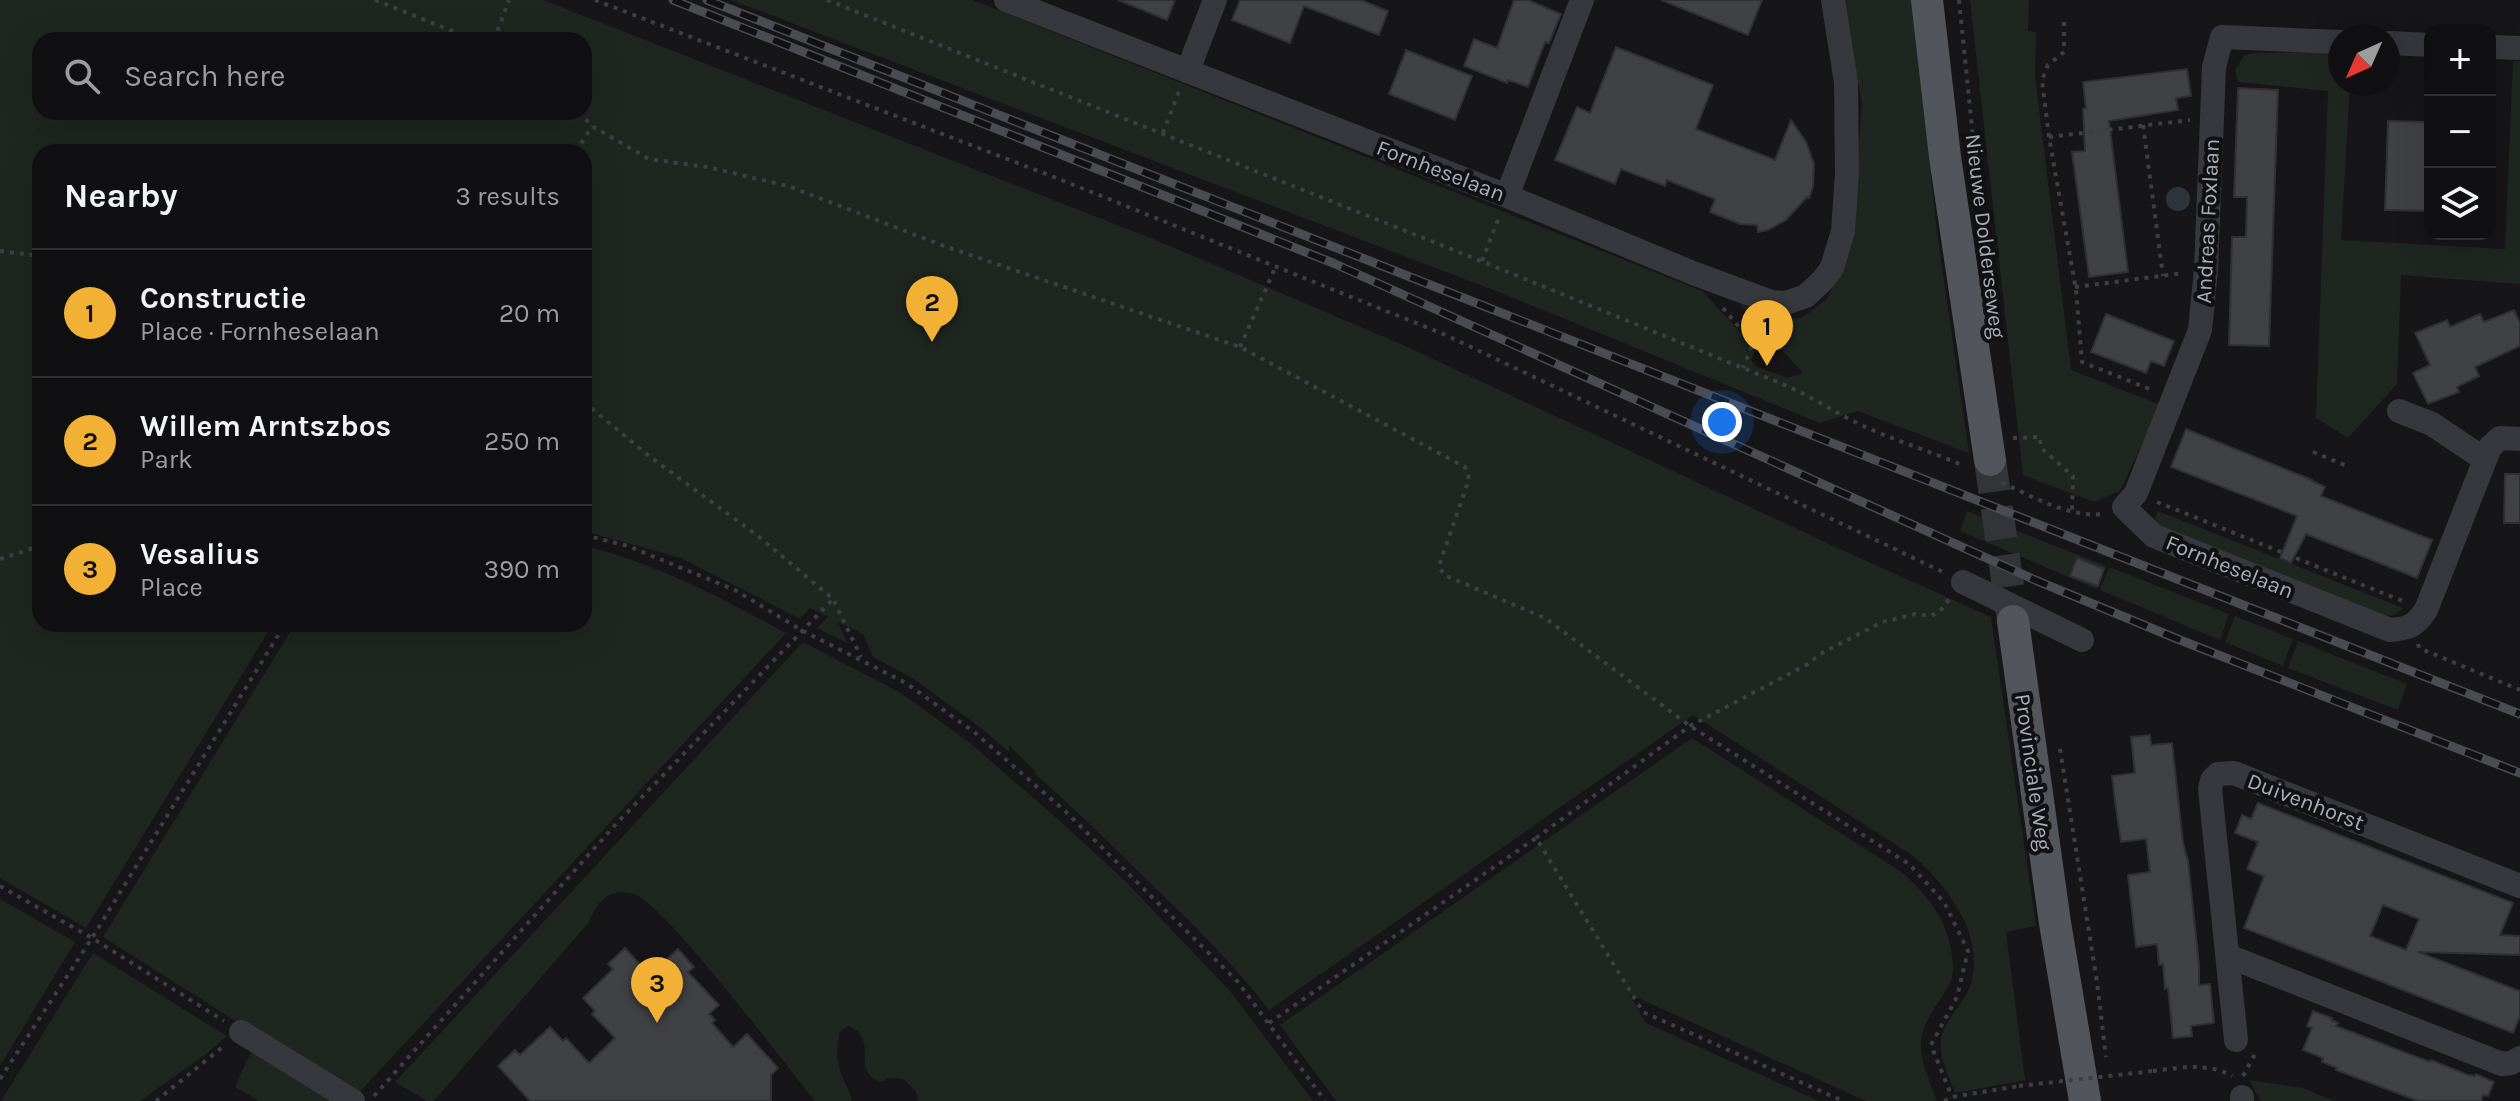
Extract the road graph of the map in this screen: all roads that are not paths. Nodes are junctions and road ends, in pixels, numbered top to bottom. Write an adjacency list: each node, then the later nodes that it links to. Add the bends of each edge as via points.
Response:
1 (1006, 0): 11 (street, Fornheselaan)
2 (1215, 0): 11 (street)
3 (1582, 0): 12 (street)
4 (1833, 0): 12 (street, Fornheselaan, via 1846,82 1843,231 1832,268 1806,296 1771,302)
5 (1927, 0): 15 (main road, Nieuwe Dolderseweg, via 1945,157)
6 (2328, 41): 17 (street, Andreas Foxlaan, via 2222,37 2214,67 2200,330)
7 (2400, 44): 8 (street)
8 (2424, 45)
9 (2496, 47): 10 (street)
10 (2520, 48)
11 (1188, 70): 12 (street, Fornheselaan)
12 (1507, 196)
13 (2399, 411): 16 (street, via 2432,424)
14 (2520, 439): 16 (street, via 2500,438)
15 (2002, 454)
16 (2484, 459): 17 (street, Fornheselaan, via 2426,610 2409,628 2390,630 2154,536)
17 (2130, 500)
18 (1963, 582): 20 (street)
19 (2013, 621): 22 (main road, Provinciale Weg)
20 (2082, 640)
21 (2520, 886): 23 (street, Duivenhorst, via 2234,773 2218,774 2210,789)
22 (2055, 923): 27 (main road, Provinciale Weg); 29 (main road, Provinciale Weg)
23 (2228, 956): 25 (street, Duivenhorst); 26 (street, via 2502,1064)
24 (241, 1032): 28 (street)
25 (2246, 1044)
26 (2520, 1058)
27 (2098, 1094)
28 (353, 1101)
29 (2071, 1101)

